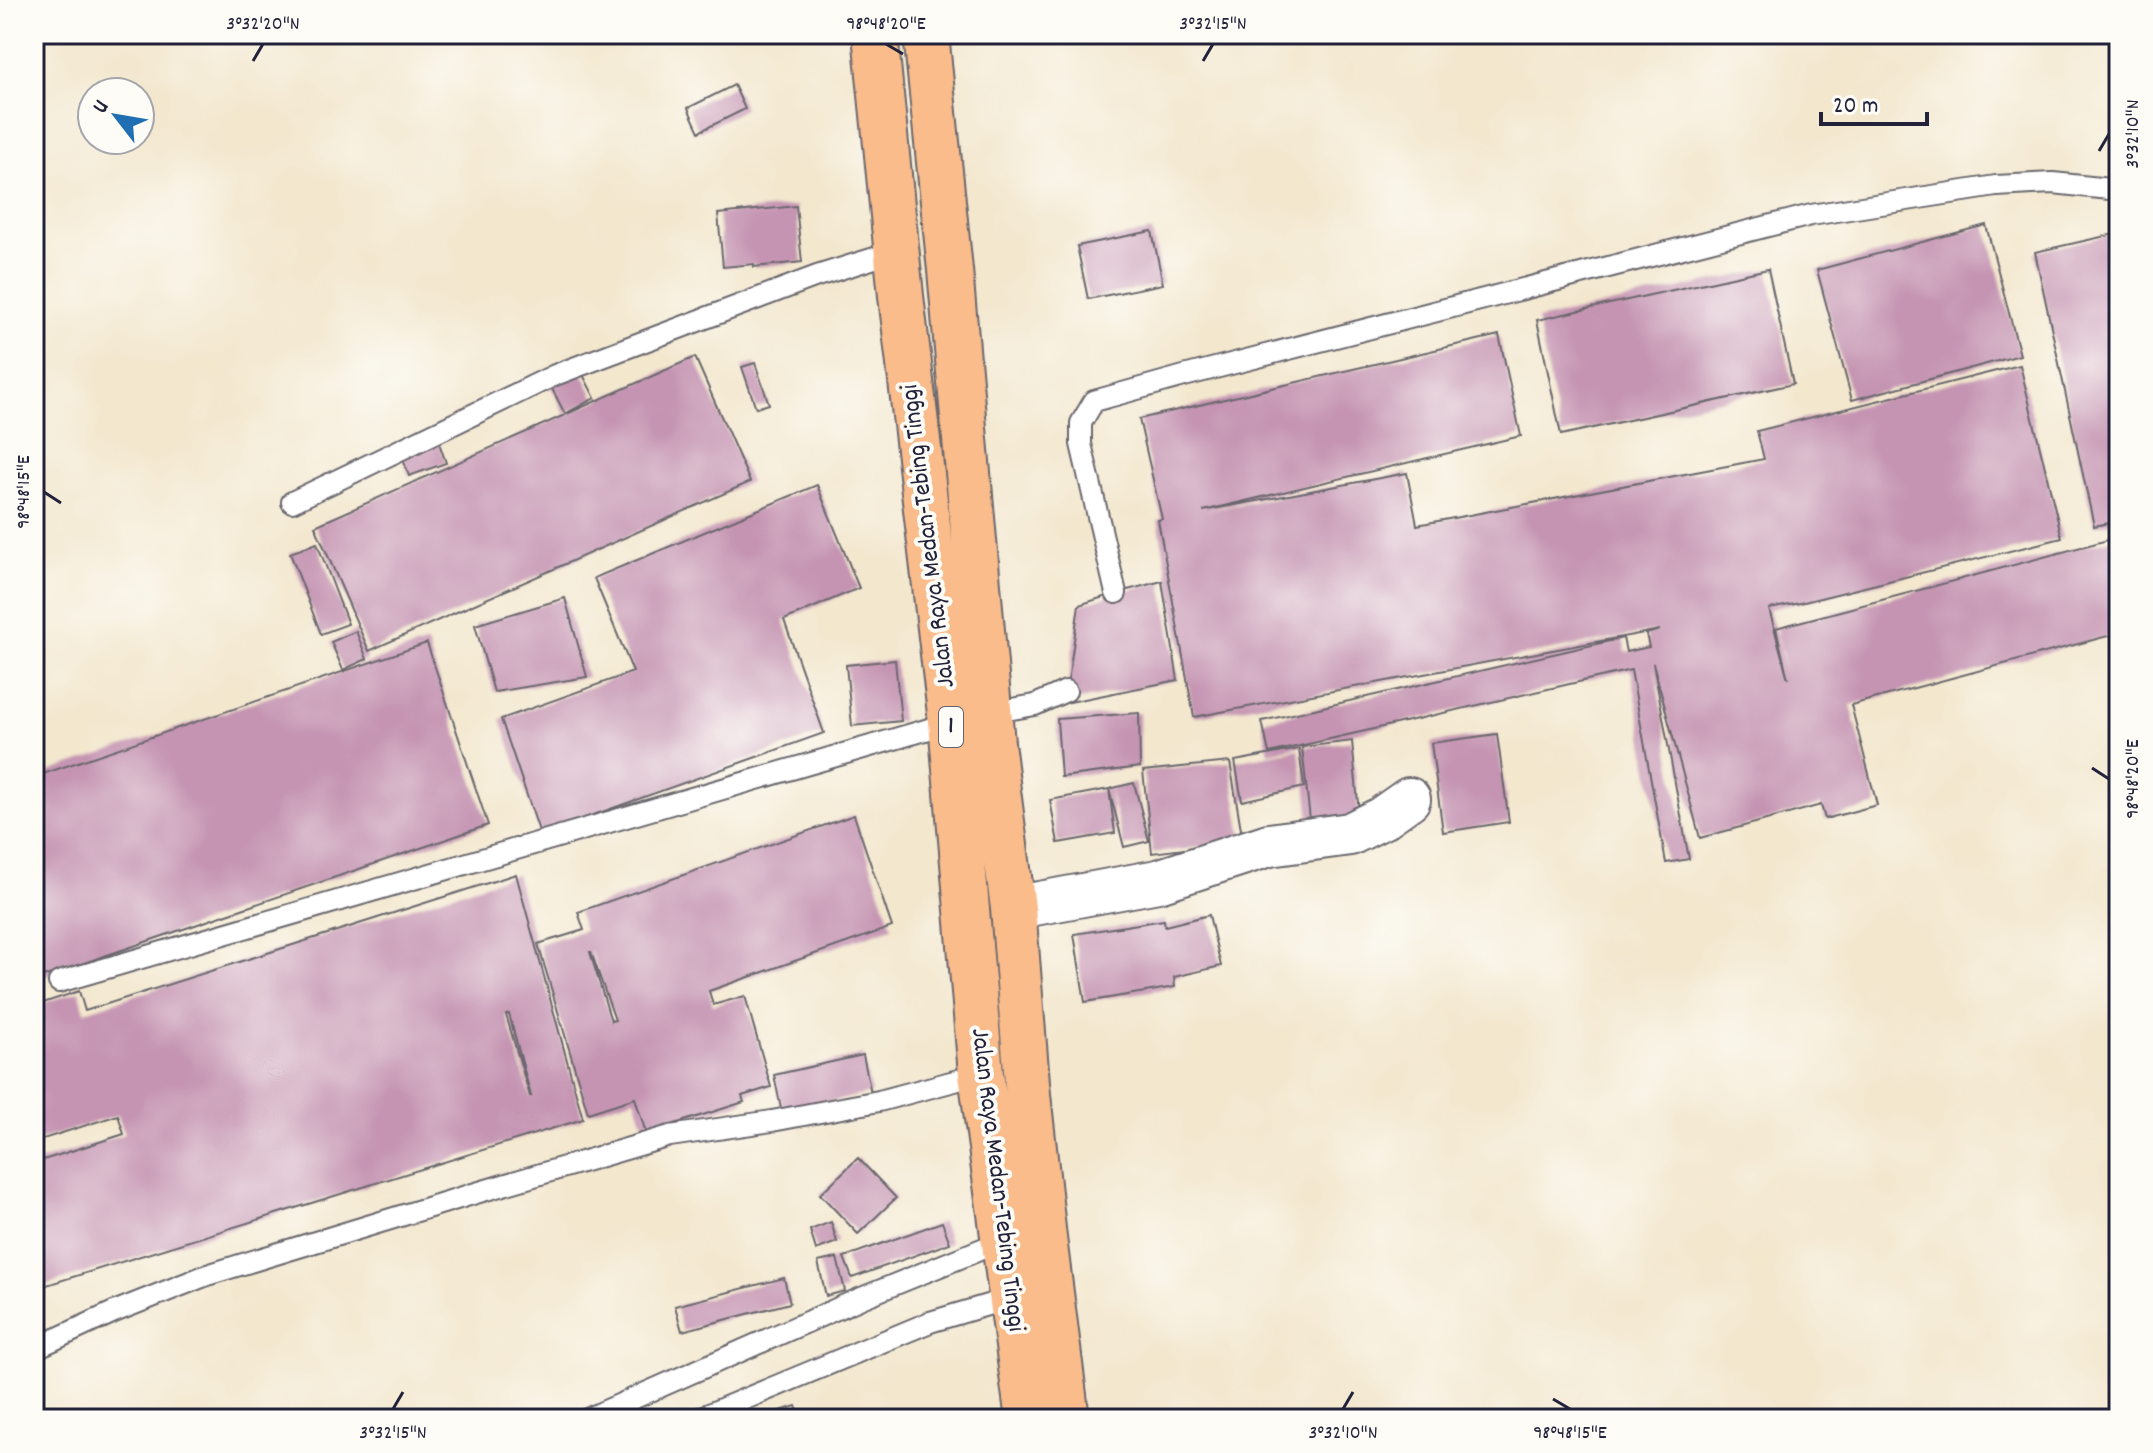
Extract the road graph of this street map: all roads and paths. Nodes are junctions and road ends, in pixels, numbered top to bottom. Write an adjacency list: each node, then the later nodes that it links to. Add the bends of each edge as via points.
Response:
1 (875, 34): 4 (highway, Jalan Raya Medan-Tebing Tinggi / 1)
2 (926, 34): 8 (highway, Jalan Raya Medan-Tebing Tinggi / 1, via 950,270)
3 (2119, 190): 6 (lane, via 2053,183 1996,186 1811,215 1094,401 1081,423 1081,444)
4 (897, 251): 5 (lane, via 555,375); 8 (highway, Jalan Raya Medan-Tebing Tinggi / 1)
5 (292, 502)
6 (1116, 593)
7 (1066, 691): 8 (lane, via 1035,705)
8 (970, 717): 10 (highway, Jalan Raya Medan-Tebing Tinggi / 1); 11 (lane); 12 (highway, Jalan Raya Medan-Tebing Tinggi / 1)
9 (1409, 799): 10 (street, via 1350,834 1269,845 1158,881)
10 (1013, 908): 19 (highway, Jalan Raya Medan-Tebing Tinggi / 1, via 1028,1095)
11 (59, 982)
12 (981, 1074): 13 (highway, Jalan Raya Medan-Tebing Tinggi / 1); 15 (lane, via 879,1101 670,1136 207,1275)
13 (1004, 1240): 14 (highway, Jalan Raya Medan-Tebing Tinggi / 1); 16 (lane)
14 (1011, 1298): 17 (lane, via 930,1322); 18 (highway, Jalan Raya Medan-Tebing Tinggi / 1)
15 (34, 1349)
16 (587, 1419)
17 (697, 1419)
18 (1028, 1419)
19 (1067, 1419)

